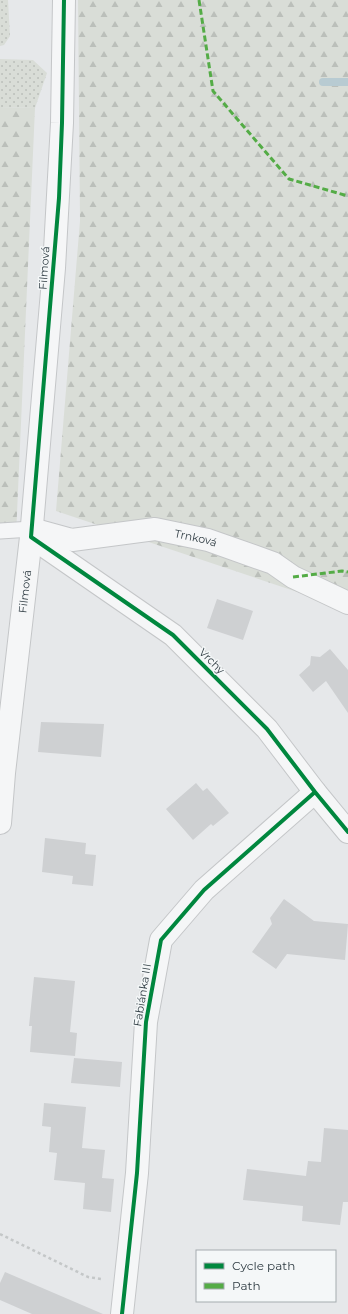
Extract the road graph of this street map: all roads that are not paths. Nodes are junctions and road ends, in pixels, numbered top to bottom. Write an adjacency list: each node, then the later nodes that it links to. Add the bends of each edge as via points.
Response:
1 (64, 0): 3 (street, Filmová, via 59,198)
2 (0, 531): 3 (lane)
3 (32, 533): 4 (street, Trnková, via 72,540 155,529 208,540 273,563 293,577); 5 (street, Filmová); 6 (street, Vrchy, via 173,635 267,729)
4 (348, 603)
5 (2, 772): 7 (street, Filmová)
6 (315, 792): 8 (street, Vrchy); 9 (street, Fabiánka III, via 204,890 161,940 146,1022 137,1174)
7 (0, 823)
8 (348, 832)
9 (122, 1314)

